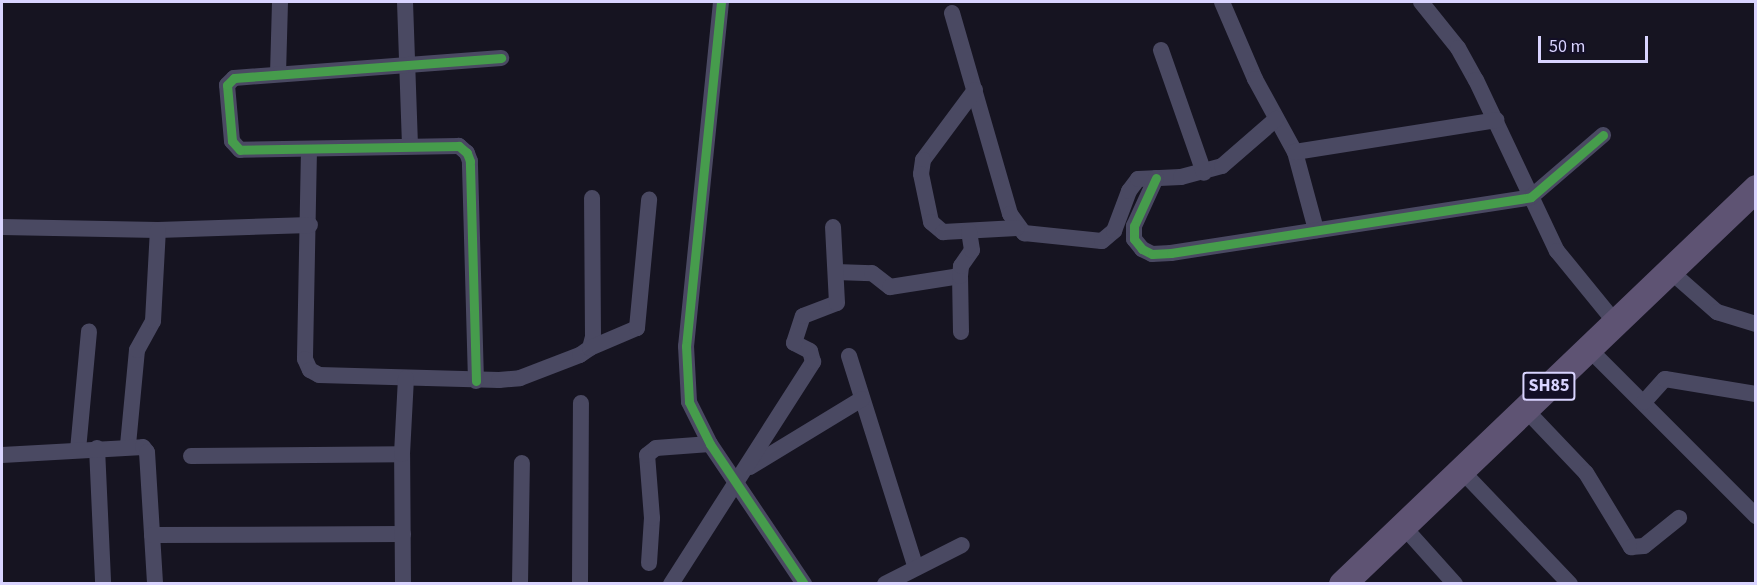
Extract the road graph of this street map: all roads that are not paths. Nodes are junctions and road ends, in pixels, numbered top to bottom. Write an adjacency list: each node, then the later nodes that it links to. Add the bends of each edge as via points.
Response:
1 (280, 2): 10 (street)
2 (405, 2): 9 (street)
3 (721, 2): 48 (street, via 686,346 689,402)
4 (1222, 2): 12 (street)
5 (1421, 2): 13 (street, via 1458,48)
6 (952, 13): 11 (street)
7 (1161, 50): 18 (street)
8 (501, 58): 9 (street)
9 (408, 65): 10 (street); 15 (street)
10 (278, 74): 16 (street, via 228,81 233,145 240,150)
11 (975, 90): 27 (street); 30 (street, via 932,143 922,160 921,174 936,229)
12 (1276, 119): 17 (street); 18 (street, via 1240,153)
13 (1496, 120): 17 (street); 21 (street)
14 (1603, 135): 21 (street)
15 (410, 146): 16 (street); 42 (street, via 459,146 470,161)
16 (309, 149): 24 (street)
17 (1294, 152): 29 (street)
18 (1204, 173): 19 (street)
19 (1156, 178): 27 (street, via 1133,183 1114,231 1102,241 1024,233); 29 (street, via 1134,226 1134,239 1152,254)
20 (1755, 188): 31 (main road, SH85)
21 (1531, 196): 29 (street); 34 (street, via 1557,251)
22 (592, 198): 38 (street)
23 (649, 200): 38 (street, via 640,319 628,335)
24 (310, 225): 28 (street); 41 (street, via 305,359 310,370 319,375)
25 (2, 227): 28 (street)
26 (833, 227): 32 (street)
27 (1017, 228): 30 (street)
28 (158, 230): 49 (street, via 154,311 137,350)
29 (1316, 230)
30 (969, 231): 33 (street, via 972,250 961,266)
31 (1669, 270): 34 (main road, SH85); 35 (street, via 1717,312)
32 (836, 272): 33 (street, via 872,273 890,287); 57 (street, via 837,303 811,311 798,323 794,343 810,351 813,362)
33 (960, 276): 37 (street)
34 (1615, 322): 39 (main road, SH85)
35 (1755, 324)
36 (89, 332): 51 (street)
37 (961, 332)
38 (590, 348): 42 (street, via 520,378)
39 (1588, 348): 45 (street); 47 (main road, SH85)
40 (849, 356): 44 (street)
41 (406, 378): 42 (street); 52 (street)
42 (476, 381)
43 (1755, 394): 45 (street, via 1665,380)
44 (862, 399): 57 (street); 65 (street)
45 (1644, 402): 58 (street)
46 (581, 403): 71 (street)
47 (1525, 409): 56 (main road, SH85); 59 (street, via 1586,473 1631,547 1644,546)
48 (710, 444): 57 (street); 64 (street, via 656,448 647,455 652,518)
49 (128, 446): 50 (street); 62 (street, via 137,444 147,452)
50 (97, 448): 51 (street); 67 (street)
51 (78, 450): 53 (street)
52 (402, 454): 54 (street); 61 (street)
53 (2, 455)
54 (191, 456)
55 (522, 463): 70 (street)
56 (1461, 470): 60 (main road, SH85); 76 (street)
57 (743, 476): 72 (street); 73 (street)
58 (1755, 516)
59 (1679, 518)
60 (1403, 526): 66 (street); 75 (main road, SH85)
61 (403, 534): 62 (street); 69 (street)
62 (152, 535): 68 (street)
63 (962, 545): 65 (street)
64 (649, 563)
65 (916, 568): 74 (street)
66 (1448, 581)
67 (103, 582)
68 (154, 584)
69 (403, 584)
70 (520, 584)
71 (580, 584)
72 (671, 584)
73 (804, 584)
74 (885, 584)
75 (1342, 584)
76 (1570, 584)

